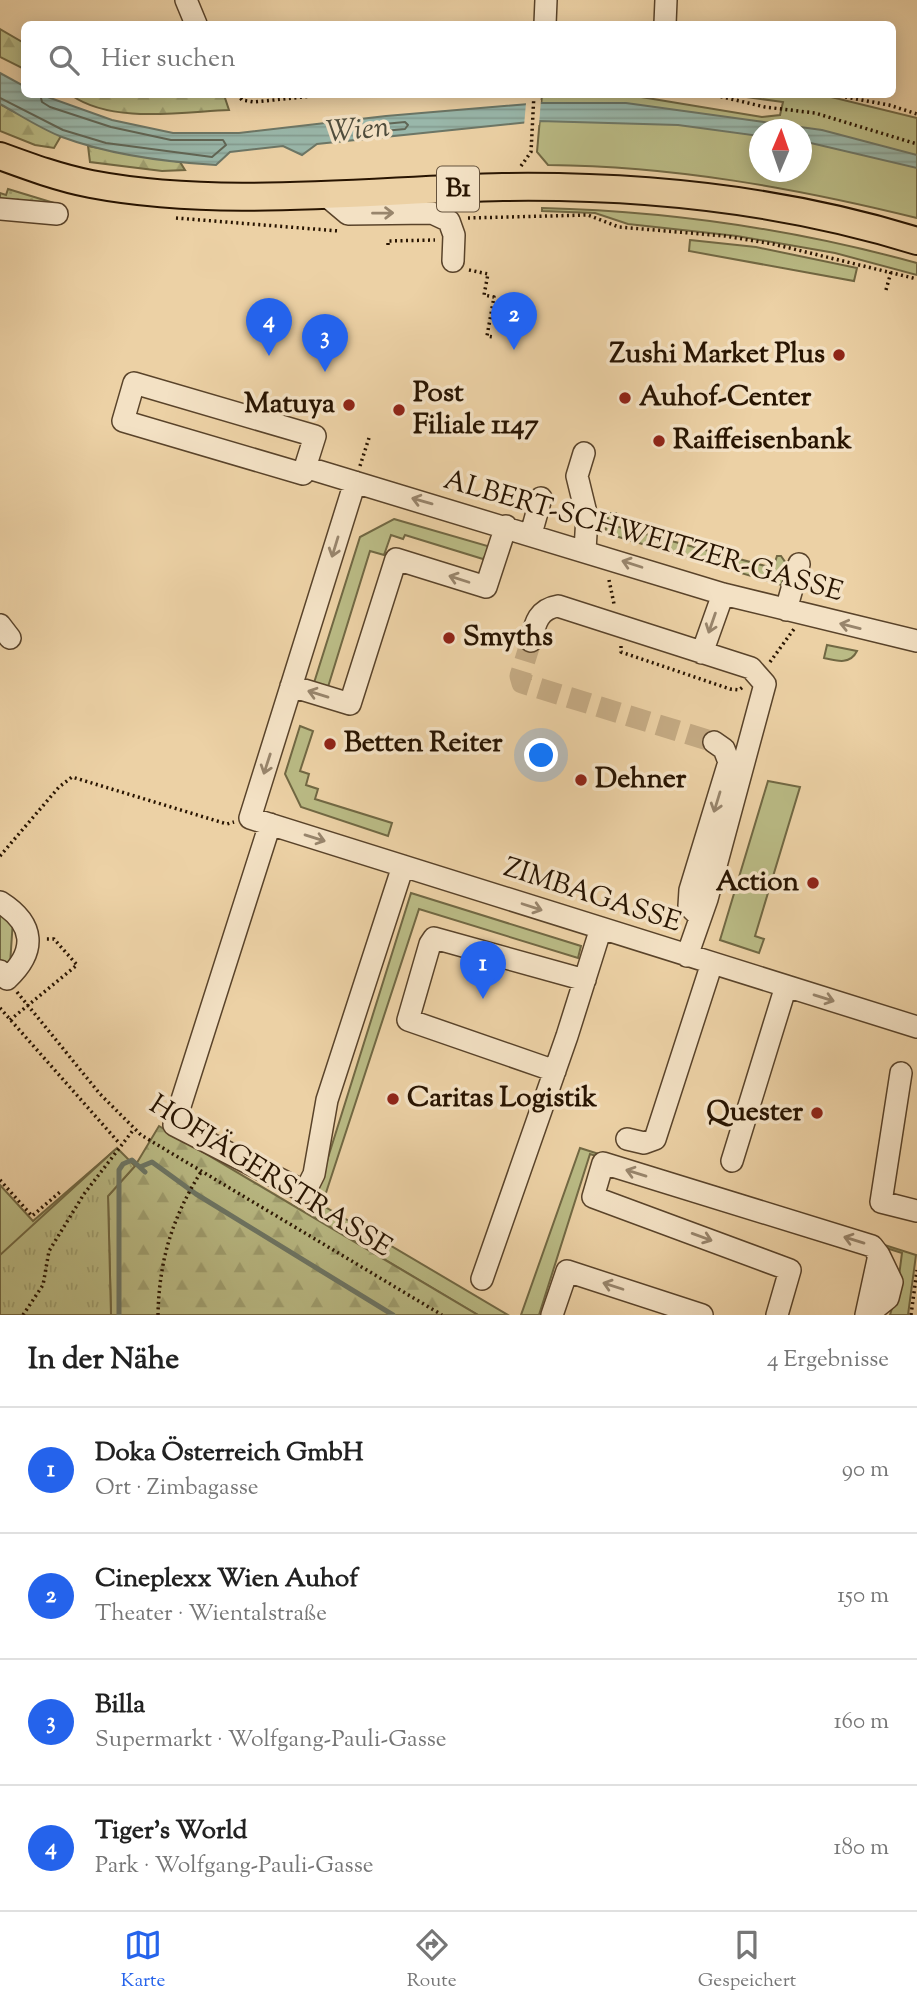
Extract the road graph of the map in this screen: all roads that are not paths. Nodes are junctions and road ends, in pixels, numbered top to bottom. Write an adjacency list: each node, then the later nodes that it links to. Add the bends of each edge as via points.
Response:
1 (186, 0): 4 (street)
2 (546, 0): 5 (street)
3 (666, 0): 6 (street)
4 (195, 21)
5 (545, 21)
6 (665, 21)
7 (0, 156): 8 (main road, B1, via 58,176 145,192)
8 (323, 193): 11 (main road, B1, via 503,187 632,191 796,211); 12 (street, one-way to 12, via 348,214 432,213 449,221 454,235)
9 (0, 209): 10 (street)
10 (57, 214)
11 (917, 241)
12 (453, 261)
13 (584, 453): 19 (street, via 577,476 587,517)
14 (306, 467): 14 (street, ALBERT-SCHWEITZER-GASSE, via 303,474 123,421 134,383 315,436); 15 (street, ALBERT-SCHWEITZER-GASSE)
15 (355, 481): 17 (street, ALBERT-SCHWEITZER-GASSE, one-way to 15); 26 (street, one-way to 26)
16 (541, 498): 18 (street)
17 (498, 524): 18 (street, ALBERT-SCHWEITZER-GASSE); 26 (street, one-way to 26, via 486,587 396,559 350,704)
18 (531, 534): 19 (street, ALBERT-SCHWEITZER-GASSE)
19 (585, 550): 21 (street, ALBERT-SCHWEITZER-GASSE, one-way to 19)
20 (799, 564): 22 (street)
21 (723, 594): 22 (street, ALBERT-SCHWEITZER-GASSE); 25 (street, one-way to 25)
22 (786, 610): 24 (street, ALBERT-SCHWEITZER-GASSE, one-way to 22)
23 (531, 641): 25 (street, via 541,613 558,606)
24 (917, 641)
25 (702, 653): 31 (street, via 751,668 765,684)
26 (291, 686): 28 (street, one-way to 28)
27 (714, 742): 31 (street, one-way to 31, via 724,749 729,762 690,890 689,906)
28 (260, 821): 29 (street, ZIMBAGASSE, one-way to 29); 29 (street, via 174,1125 305,1192 314,1174 327,1100)
29 (403, 866): 32 (street, ZIMBAGASSE, one-way to 32)
30 (0, 902): 35 (street, via 22,920 29,940 23,964 7,978)
31 (700, 917): 33 (street)
32 (601, 928): 33 (street, ZIMBAGASSE); 36 (street)
33 (687, 956): 34 (street, ZIMBAGASSE)
34 (712, 963): 37 (street, ZIMBAGASSE); 41 (street, via 655,1139 644,1143)
35 (0, 971)
36 (584, 980): 39 (street); 39 (street, via 434,938 406,1017)
37 (786, 986): 38 (street, ZIMBAGASSE, one-way to 38); 42 (street)
38 (917, 1027)
39 (555, 1071): 44 (street)
40 (901, 1073): 43 (street, via 881,1202)
41 (627, 1139)
42 (732, 1161)
43 (917, 1210)
44 (482, 1279)
45 (552, 1315): 46 (street, one-way to 45, via 567,1271)
46 (702, 1315)
47 (777, 1315): 48 (street, one-way to 47, via 879,1255 872,1246 603,1163 593,1197 790,1270)
48 (866, 1315)

